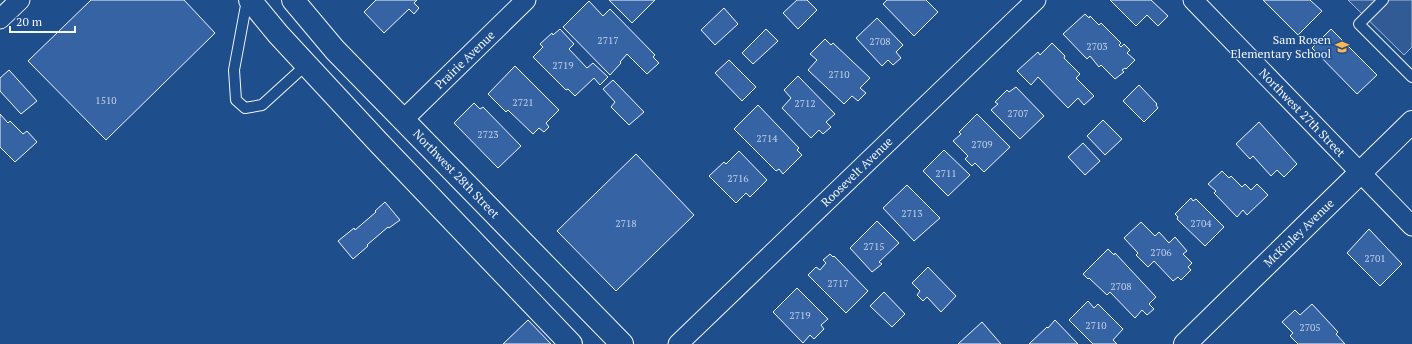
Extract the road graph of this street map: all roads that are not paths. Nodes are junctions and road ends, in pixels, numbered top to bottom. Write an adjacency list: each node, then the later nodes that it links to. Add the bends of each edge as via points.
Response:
1 (20, 0): 8 (street)
2 (248, 0): 9 (main road); 9 (lane, via 234,70 236,100 245,108 262,105)
3 (293, 0): 11 (main road, Northwest 28th Street, via 335,50)
4 (526, 0): 11 (street, Prairie Avenue)
5 (1036, 0): 17 (street, Roosevelt Avenue)
6 (1193, 0): 13 (street, Northwest 27th Street)
7 (1383, 0): 10 (lane, via 1359,24)
8 (0, 20)
9 (306, 65): 15 (main road)
10 (1412, 77)
11 (403, 120): 16 (main road, Northwest 28th Street)
12 (1412, 122): 13 (main road, McKinley Avenue)
13 (1360, 173): 14 (street, Northwest 27th Street); 18 (main road, McKinley Avenue)
14 (1412, 226)
15 (571, 344)
16 (622, 344)
17 (678, 344)
18 (1185, 344)

